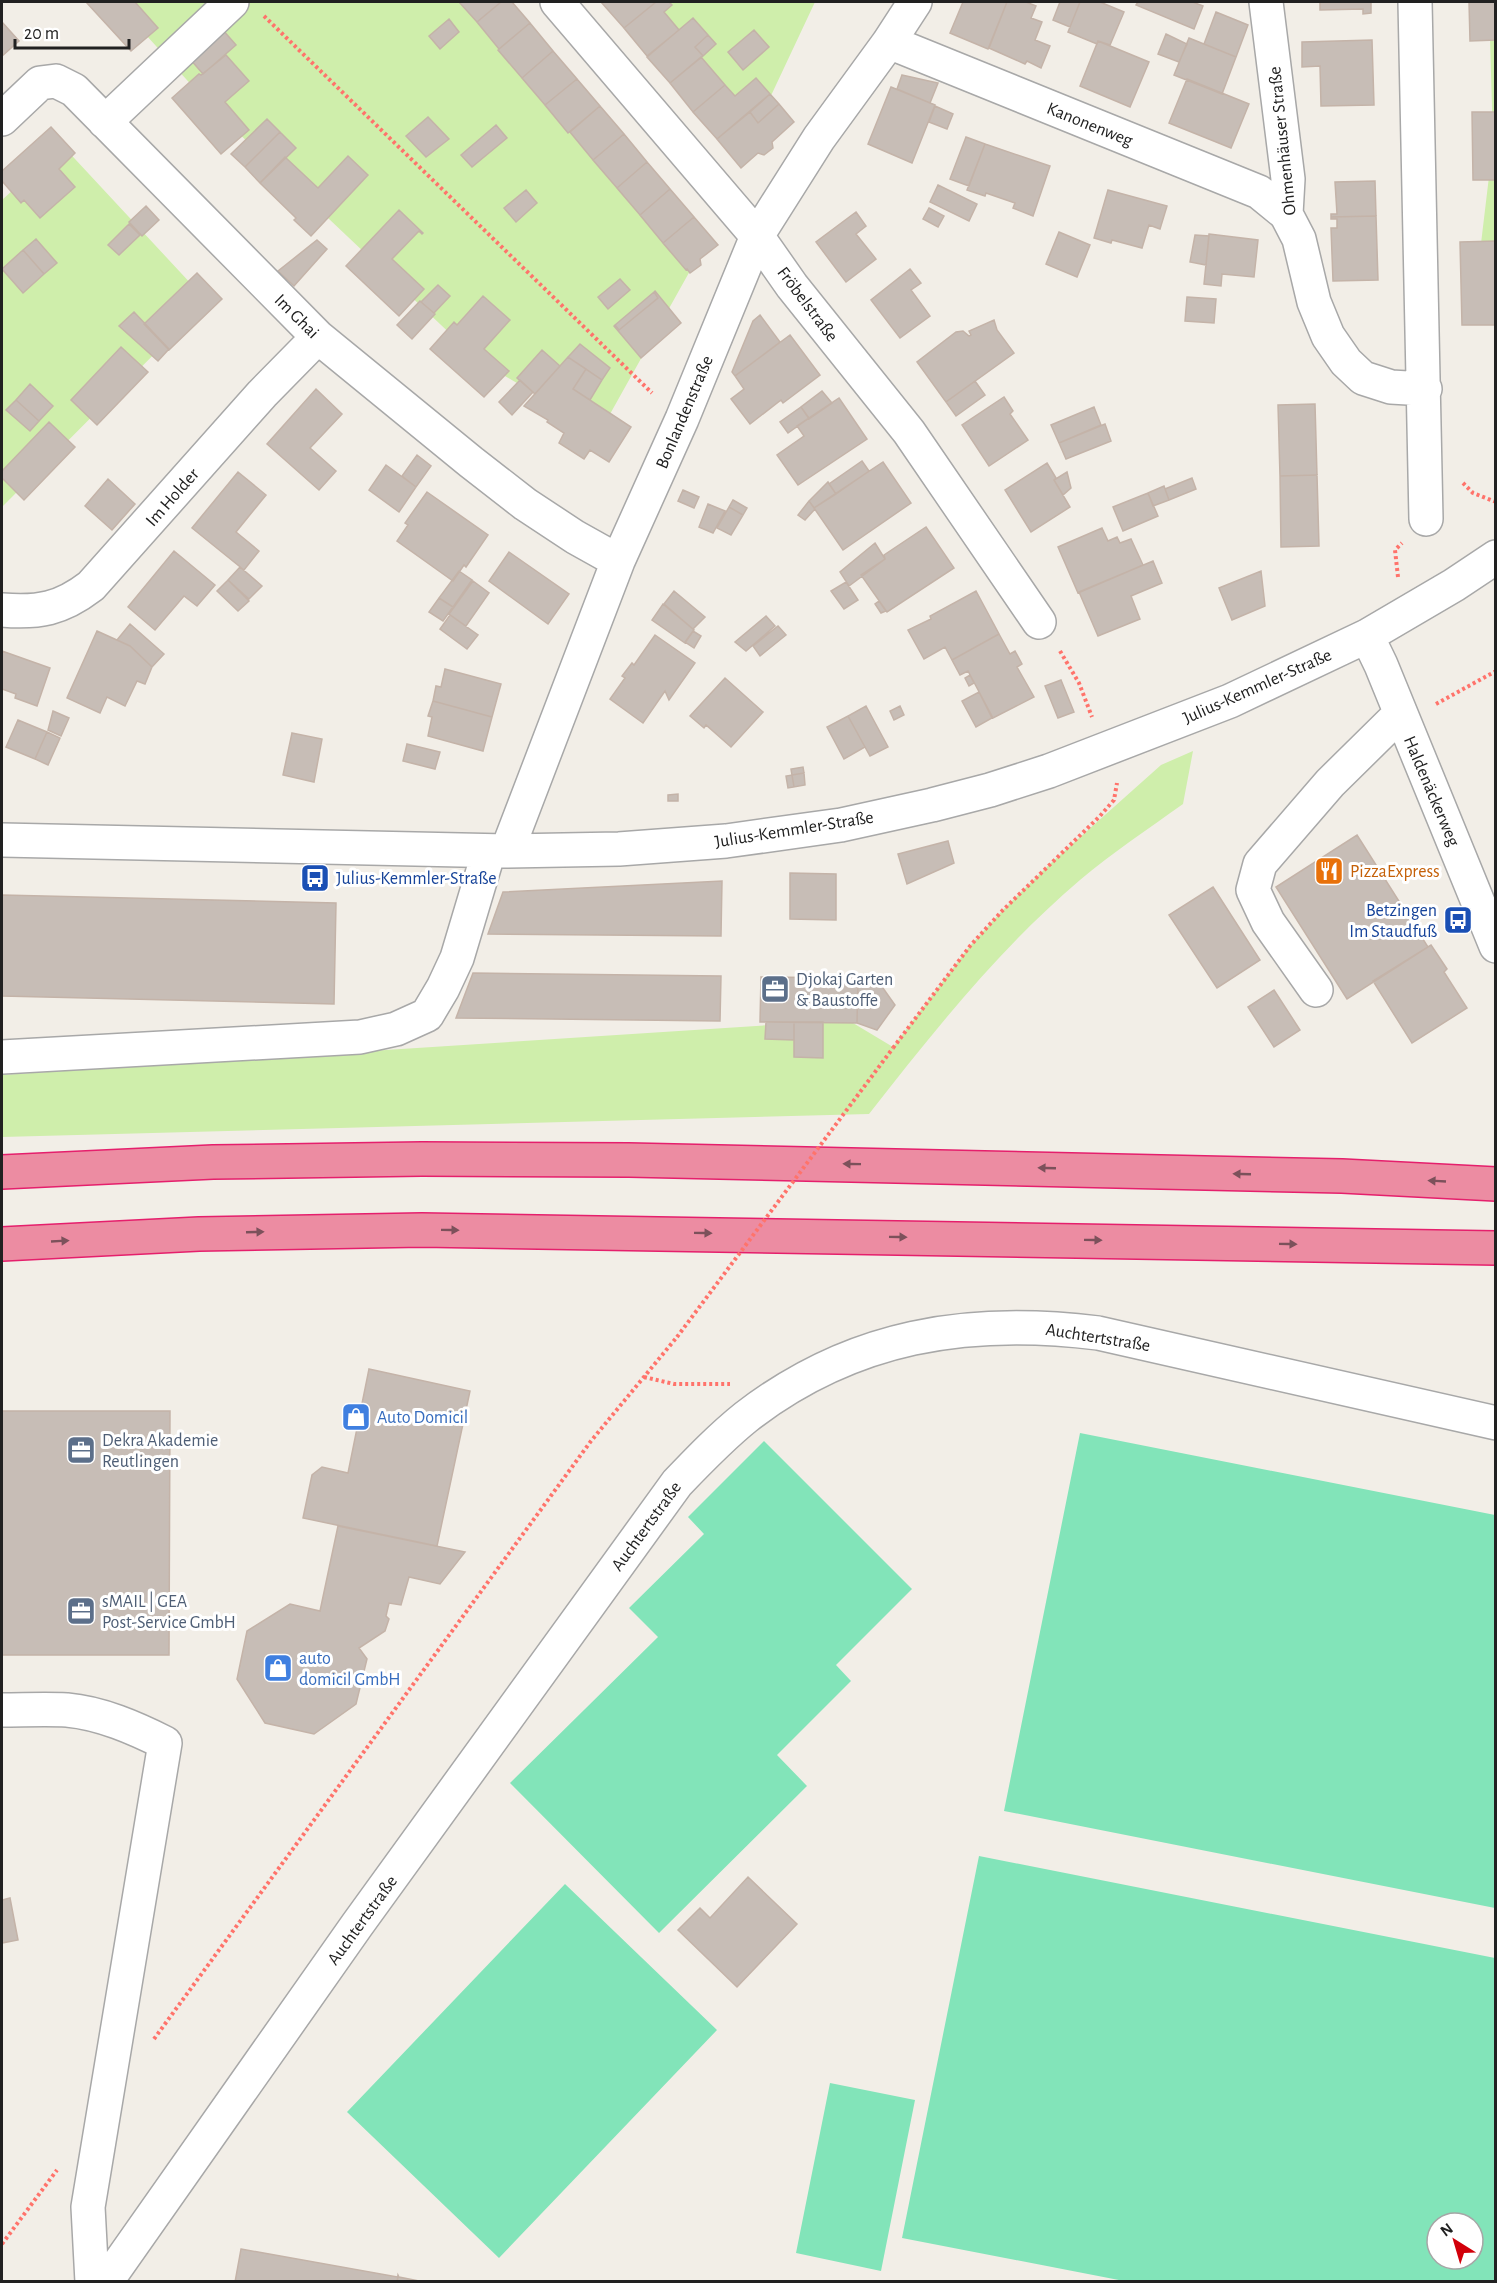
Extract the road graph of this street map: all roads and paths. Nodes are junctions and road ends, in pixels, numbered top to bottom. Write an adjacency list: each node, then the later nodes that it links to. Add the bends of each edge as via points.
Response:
1 (557, 2): 10 (street, Fröbelstraße)
2 (915, 2): 6 (street, Bonlandenstraße)
3 (1266, 2): 9 (street, Ohmenhäuser Straße, via 1288,178)
4 (1415, 2): 12 (street)
5 (246, 7): 8 (street); 13 (path)
6 (889, 42): 9 (street, Kanonenweg, via 1259,192); 10 (street, Bonlandenstraße, via 819,138)
7 (2, 118): 8 (street, Im Ghai, via 39,83 56,81 74,90)
8 (105, 122): 11 (street, Im Ghai)
9 (1286, 214): 12 (street, Ohmenhäuser Straße, via 1299,239 1314,302 1328,336 1346,362 1363,378 1391,387)
10 (758, 236): 13 (street, Bonlandenstraße); 19 (street, Fröbelstraße, via 798,294 909,432)
11 (318, 337): 16 (street, Im Ghai, via 525,504); 17 (street, Im Holder, via 91,586 73,600 48,609)
12 (1425, 388): 14 (street)
13 (682, 419): 16 (street, Bonlandenstraße)
14 (1426, 519): 18 (path, via 1395,550)
15 (1496, 557): 18 (street, Julius-Kemmler-Straße)
16 (618, 561): 25 (street, Bonlandenstraße)
17 (2, 610)
18 (1402, 617): 20 (street, Julius-Kemmler-Straße)
19 (1039, 622): 23 (path, via 1079,683)
20 (1367, 636): 22 (street, Haldenäckerweg); 23 (street, Julius-Kemmler-Straße, via 1230,701)
21 (1496, 671): 22 (path)
22 (1402, 718): 26 (street, Haldenäckerweg); 28 (street, via 1329,783 1260,864 1253,890 1268,922)
23 (1103, 749): 25 (street, Julius-Kemmler-Straße, via 990,790 841,825 726,842); 34 (path, bridge, via 1118,785 1114,800 970,946)
24 (2, 840): 25 (street, Julius-Kemmler-Straße)
25 (498, 851): 29 (street, Bonlandenstraße, via 444,988 427,1015 396,1029 360,1037)
26 (1489, 911): 27 (street, Haldenäckerweg)
27 (1496, 946)
28 (1316, 990)
29 (2, 1057)
30 (2, 1172): 31 (highway, one-way to 30, via 1318,1176 628,1160 213,1162)
31 (1496, 1184)
32 (2, 1244): 33 (highway, one-way to 33, via 199,1234 422,1230)
33 (1496, 1248)
34 (644, 1377): 35 (path, via 674,1384); 38 (path, via 591,1441)
35 (733, 1383)
36 (1496, 1423): 42 (street, Auchtertstraße, via 1098,1333 1057,1328 1004,1327 915,1337 863,1351 817,1371 746,1417 677,1483 357,1925)
37 (2, 1710): 41 (street, via 70,1710 111,1720 165,1743 88,2207)
38 (150, 2043)
39 (58, 2168): 40 (path)
40 (2, 2244)
41 (92, 2282)
42 (106, 2282)

